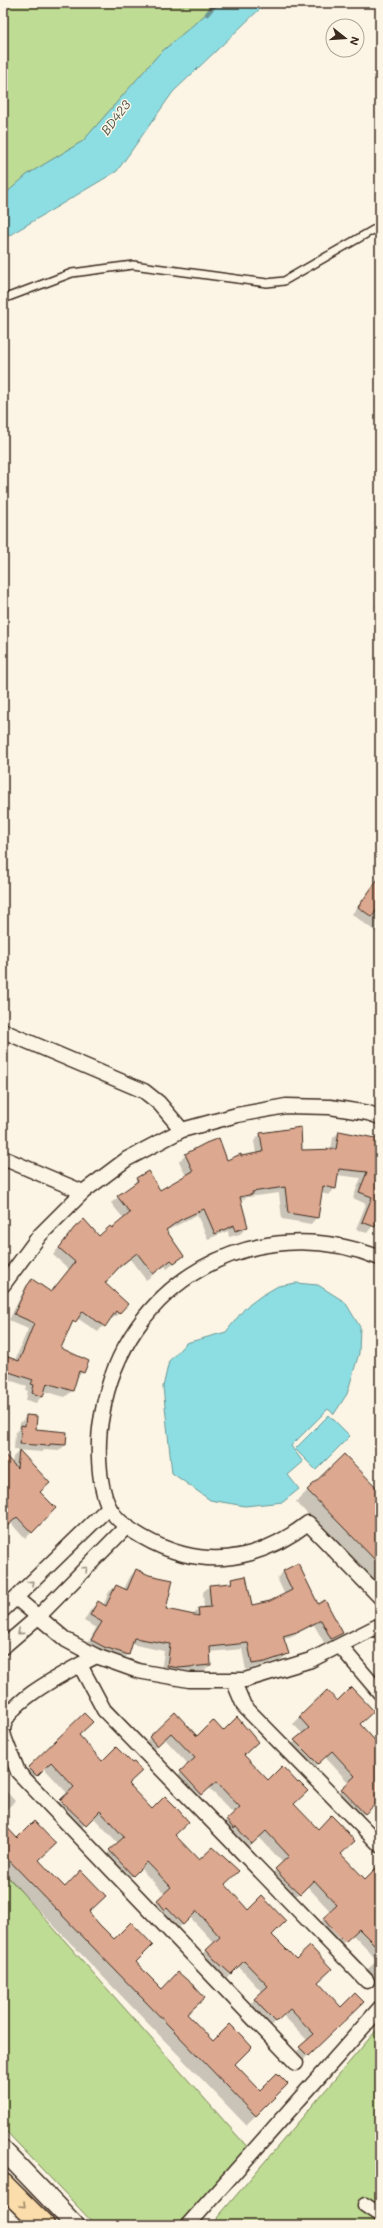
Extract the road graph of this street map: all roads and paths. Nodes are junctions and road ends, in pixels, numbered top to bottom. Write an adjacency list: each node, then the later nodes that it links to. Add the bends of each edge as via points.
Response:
1 (380, 226): 2 (lane, via 284,281 267,283 133,265 115,266 72,273)
2 (3, 299)
3 (3, 1031): 5 (street, via 144,1091 159,1103)
4 (380, 1118): 5 (street, via 368,1113 330,1107 286,1106 237,1115)
5 (182, 1130): 7 (street, via 127,1159)
6 (3, 1158): 7 (street)
7 (83, 1192): 9 (street, via 40,1235)
8 (380, 1258): 10 (street, via 325,1243 262,1245 221,1258 196,1271 168,1292 139,1324 109,1380 100,1422 99,1443 103,1486)
9 (4, 1282)
10 (109, 1507): 11 (street); 13 (street, one-way to 10)
11 (127, 1526): 12 (street, via 174,1552 214,1558 262,1550 294,1534 308,1523); 15 (street, one-way to 11)
12 (380, 1597)
13 (16, 1598): 14 (street); 15 (street)
14 (3, 1610)
15 (38, 1617): 18 (street, one-way to 18); 19 (street, via 66,1640)
16 (380, 1625): 17 (street)
17 (340, 1646): 21 (street, via 311,1660 245,1680); 22 (street)
18 (3, 1647)
19 (96, 1656): 20 (street); 21 (street, via 138,1671 189,1680)
20 (80, 1665): 24 (street, via 104,1710); 26 (street, via 27,1697 10,1713 3,1731 18,1772)
21 (233, 1680): 23 (street, via 244,1706)
22 (380, 1693)
23 (380, 1845)
24 (367, 1981)
25 (380, 2008): 33 (street)
26 (296, 2064)
27 (3, 2150): 32 (street)
28 (3, 2185): 31 (main road, one-way to 31)
29 (365, 2204): 30 (street)
30 (380, 2215)
31 (43, 2225)
32 (75, 2225)
33 (188, 2225)

